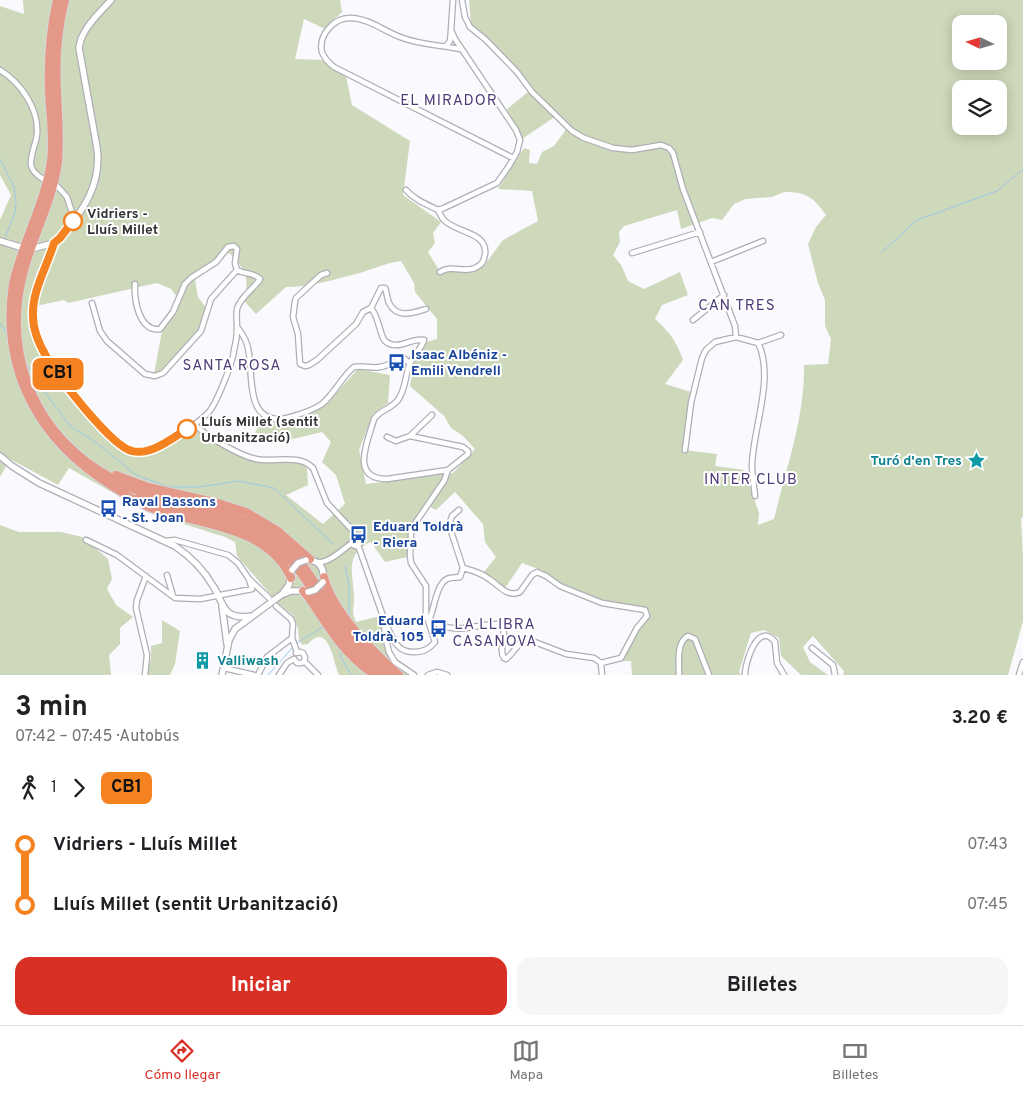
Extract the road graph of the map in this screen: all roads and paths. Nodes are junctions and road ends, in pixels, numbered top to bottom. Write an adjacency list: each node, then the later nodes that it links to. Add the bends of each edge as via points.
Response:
1 (57, 0): 30 (highway, via 48,60 51,161 18,265)
2 (65, 0): 30 (highway, via 57,35 59,143 55,180)
3 (111, 0): 15 (street, via 85,31 80,43 98,168 94,187)
4 (453, 0): 6 (street)
5 (462, 0): 16 (street, via 470,27 493,46 532,92 572,130 584,138 613,148 632,150 661,145 669,148)
6 (451, 30): 7 (street); 8 (street)
7 (446, 46): 8 (street); 10 (street, via 418,43 350,18 333,23 323,38 322,51 334,67)
8 (460, 49): 10 (street, via 516,130 520,140)
9 (0, 70): 11 (street, via 21,88 33,112 37,134 31,164 34,173)
10 (513, 158): 14 (street, via 497,183)
11 (43, 179)
12 (57, 186): 15 (street, via 67,197)
13 (406, 190): 14 (street, via 413,198)
14 (438, 210): 25 (street, via 444,220 478,237 486,248 484,260 475,269 451,268)
15 (74, 219): 19 (street)
16 (700, 232): 22 (street); 23 (street)
17 (0, 241): 20 (street)
18 (763, 242): 23 (street)
19 (54, 243): 21 (street); 41 (street, via 37,287 32,316 42,349 57,374 100,425 122,447 132,452 159,446)
20 (20, 247)
21 (36, 248)
22 (632, 253)
23 (711, 262): 28 (street)
24 (237, 270): 27 (street, via 237,249 228,247 216,262 185,284 173,312 156,329 143,322 134,296); 29 (street, via 211,299 202,331 163,373 156,376 145,374 107,341 100,331); 34 (street, via 260,279 240,303)
25 (440, 272)
26 (327, 273): 31 (street, via 295,301 300,364 305,366 318,360 356,324 363,312)
27 (135, 284)
28 (724, 295): 33 (street); 36 (street, via 736,326)
29 (92, 303)
30 (13, 305): 39 (highway, via 19,357)
31 (371, 308): 32 (street, via 381,288 385,288 390,306 396,311 409,314); 38 (street, via 383,338 389,344 400,346 424,340)
32 (426, 309)
33 (693, 320)
34 (237, 327): 38 (street, via 244,335 249,354 256,407 274,419 321,405 354,367 381,367 397,359 404,359); 41 (street, via 234,352 222,386 210,412)
35 (780, 335): 37 (street)
36 (736, 337): 37 (street); 44 (street, via 715,342 702,358)
37 (758, 343): 49 (street, via 763,352 765,374 752,465)
38 (410, 364): 47 (street, via 402,393 392,406 374,419 365,446 365,470 377,479)
39 (28, 393): 46 (highway, via 64,439); 48 (highway, via 45,428 63,449)
40 (432, 415): 42 (street)
41 (194, 424): 51 (street, via 246,457 266,461 296,460 310,465 327,503)
42 (410, 436): 43 (street, via 396,441); 47 (street, via 463,447 468,451)
43 (388, 437)
44 (685, 450)
45 (0, 456): 53 (street, via 39,482)
46 (97, 469): 57 (highway, via 148,487 246,512 278,531); 90 (highway, via 130,487 229,514 276,538 305,567 366,653)
47 (448, 470): 72 (street, via 411,534 411,563 426,586 425,605)
48 (115, 488): 59 (highway, via 151,508 240,534 266,548); 89 (highway, via 139,498 237,525 270,543 301,572 355,651)
49 (755, 496)
50 (459, 510): 58 (street, via 449,525)
51 (356, 538): 54 (street); 55 (street, via 360,541)
52 (86, 540): 61 (street, via 117,555)
53 (164, 541): 63 (street, via 175,540 228,556 242,568); 68 (street, via 198,564)
54 (352, 544): 55 (street); 56 (street)
55 (358, 545): 71 (street)
56 (330, 559): 57 (street, via 322,563); 62 (street)
57 (311, 560): 59 (street, bridge, via 298,563); 62 (street)
58 (464, 568): 72 (street, via 460,577 444,581); 79 (street, via 488,578 510,594 520,592 537,572 560,586 602,603 646,610 647,616 621,658)
59 (292, 574): 64 (street, via 294,586); 66 (street)
60 (167, 575): 65 (street)
61 (146, 576): 65 (street); 82 (street, via 136,608 147,655)
62 (323, 577): 64 (street, bridge, via 315,590); 91 (highway, via 352,627)
63 (249, 580): 67 (street); 68 (street, via 252,589)
64 (304, 591): 66 (street, via 291,591); 88 (highway, via 340,645)
65 (173, 596): 68 (street, via 180,599)
66 (281, 596): 70 (street)
67 (269, 598)
68 (220, 599): 70 (street, via 233,615); 74 (street)
69 (276, 606): 73 (street, via 291,619)
70 (252, 616): 74 (street, via 235,629)
71 (384, 619): 72 (street, via 397,646 410,652 426,650 435,642); 92 (street, via 389,652 395,662)
72 (429, 620): 79 (street, via 453,629 501,624 504,630 501,650 506,659 527,639 566,654 594,658)
73 (292, 639): 76 (street); 85 (street, via 267,657)
74 (228, 646): 81 (street)
75 (812, 648): 100 (street, via 833,665)
76 (296, 651): 77 (street); 78 (street, via 303,653)
77 (294, 659): 78 (street, via 297,663); 86 (street)
78 (304, 661): 87 (street)
79 (601, 663): 95 (street)
80 (1023, 663): 101 (street)
81 (224, 668): 83 (street); 84 (street)
82 (145, 675)
83 (222, 675)
84 (254, 675)
85 (258, 675)
86 (279, 675)
87 (318, 675)
88 (375, 675)
89 (382, 675)
90 (392, 675)
91 (399, 675)
92 (414, 675)
93 (428, 675): 94 (street, via 437,672)
94 (447, 675)
95 (602, 675)
96 (679, 675): 97 (street, via 680,646 682,639 688,636 695,639)
97 (709, 675)
98 (745, 675): 99 (street, via 751,647 766,636 775,642 777,664)
99 (784, 675)
100 (835, 675)
101 (1019, 675)

